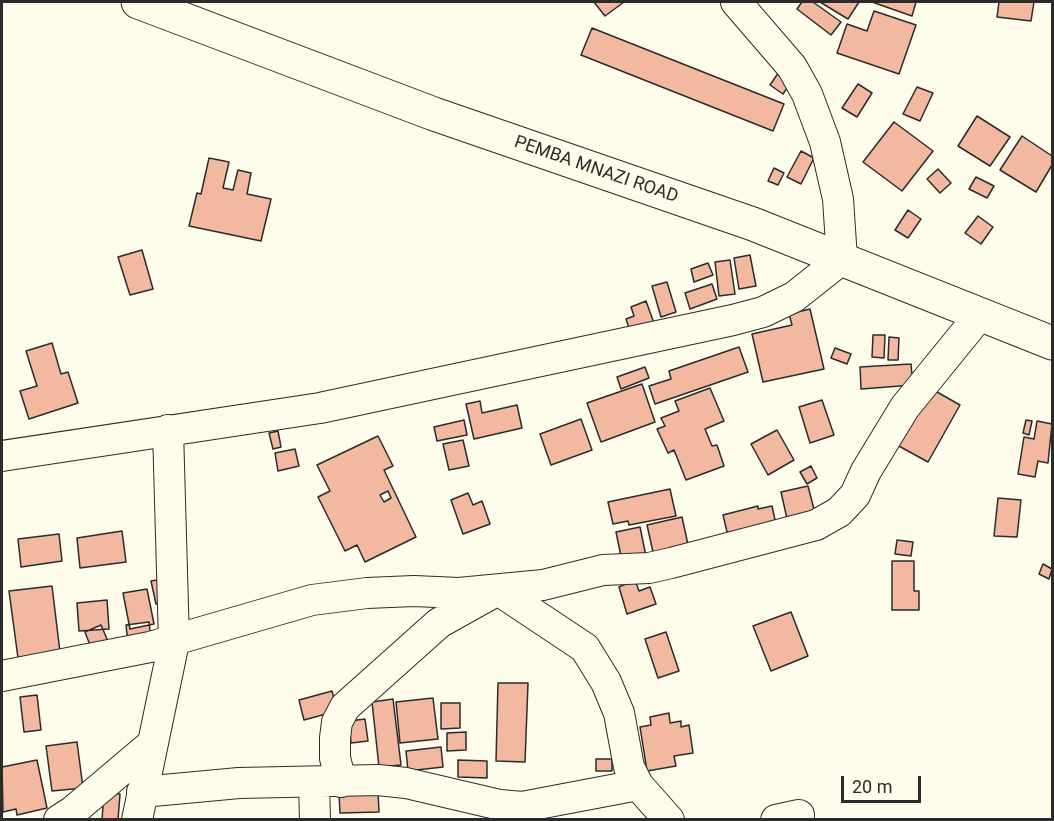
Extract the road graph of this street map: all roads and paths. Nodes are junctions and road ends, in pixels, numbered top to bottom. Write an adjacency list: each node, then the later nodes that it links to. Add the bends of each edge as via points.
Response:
1 (138, 2): 3 (main road, PEMBA MNAZI ROAD, via 434,114 753,224)
2 (736, 2): 3 (street, via 792,67 807,94 825,142 838,199)
3 (842, 260): 4 (main road, PEMBA MNAZI ROAD); 6 (street, via 794,297 763,312 733,320 320,408)
4 (979, 316): 5 (main road, PEMBA MNAZI ROAD); 8 (street, via 905,406 855,495 839,512 816,525 704,556)
5 (1053, 343)
6 (168, 430): 7 (street); 9 (street)
7 (2, 456)
8 (498, 590): 9 (street, via 367,593 312,600); 12 (street, via 439,623 345,707 337,722 335,758); 14 (street, via 585,648 619,713 629,767)
9 (174, 642): 10 (street); 11 (street)
10 (2, 676)
11 (151, 745): 13 (street); 15 (street)
12 (328, 783): 13 (street, via 239,783); 14 (street, via 406,783 522,807); 16 (street)
13 (139, 806)
14 (654, 807)
15 (59, 819)
16 (315, 819)

